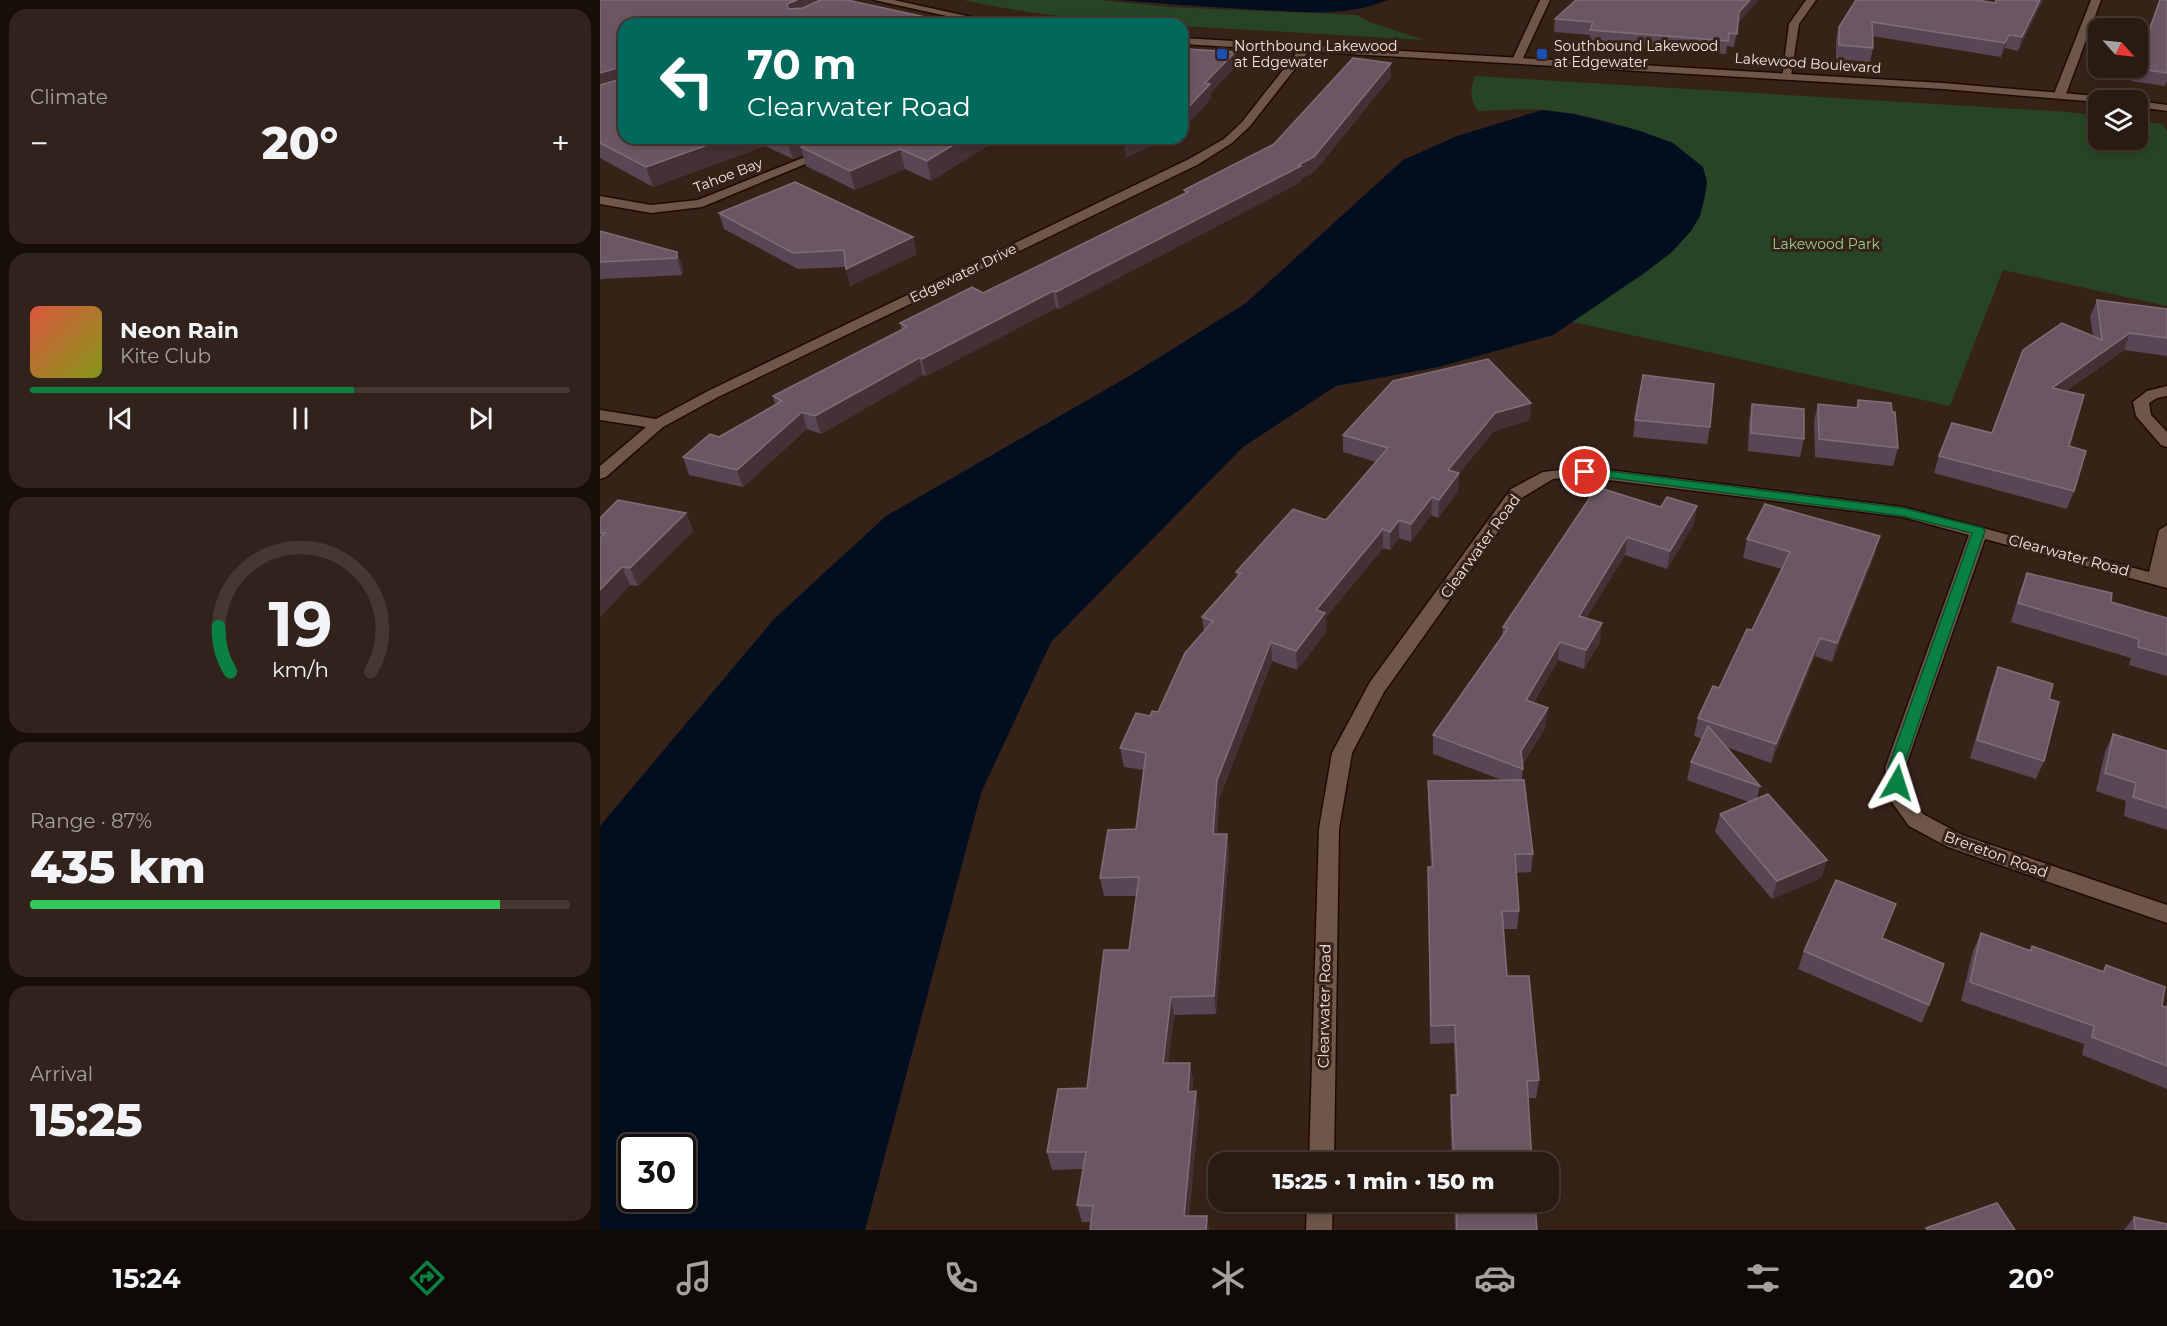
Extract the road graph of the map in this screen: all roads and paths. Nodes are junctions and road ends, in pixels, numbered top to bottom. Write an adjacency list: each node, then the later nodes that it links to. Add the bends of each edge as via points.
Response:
1 (879, 0): 5 (street)
2 (1545, 0): 8 (street)
3 (1811, 0): 9 (street, via 1794,24)
4 (2096, 0): 10 (street)
5 (969, 18)
6 (1188, 42): 7 (street, Lakewood Boulevard)
7 (1305, 49): 8 (street, Lakewood Boulevard); 18 (street, Edgewater Drive, via 1246,123 1228,141 1193,162)
8 (1517, 60): 9 (street, Lakewood Boulevard)
9 (1786, 76): 10 (street, Lakewood Boulevard)
10 (2060, 94): 11 (street, Lakewood Boulevard)
11 (2088, 97)
12 (2148, 105): 13 (street)
13 (2167, 108)
14 (847, 144): 15 (street, Tahoe Bay, via 680,208 641,210)
15 (600, 200)
16 (2167, 391): 19 (street, via 2152,394 2141,402 2144,416)
17 (600, 415): 18 (street)
18 (658, 424): 20 (street, Edgewater Drive)
19 (2167, 442)
20 (600, 474)
21 (2167, 530): 23 (street)
22 (1979, 531): 23 (street, Clearwater Road); 24 (street, Brereton Road, via 1895,768 1899,798 1916,820 1955,841); 25 (street, Clearwater Road, via 1903,512 1585,472 1560,472 1537,478 1517,493 1377,687 1342,753 1329,829)
23 (2161, 581)
24 (2167, 914)
25 (1321, 1152)
26 (1320, 1212): 27 (street)
27 (1319, 1230)

